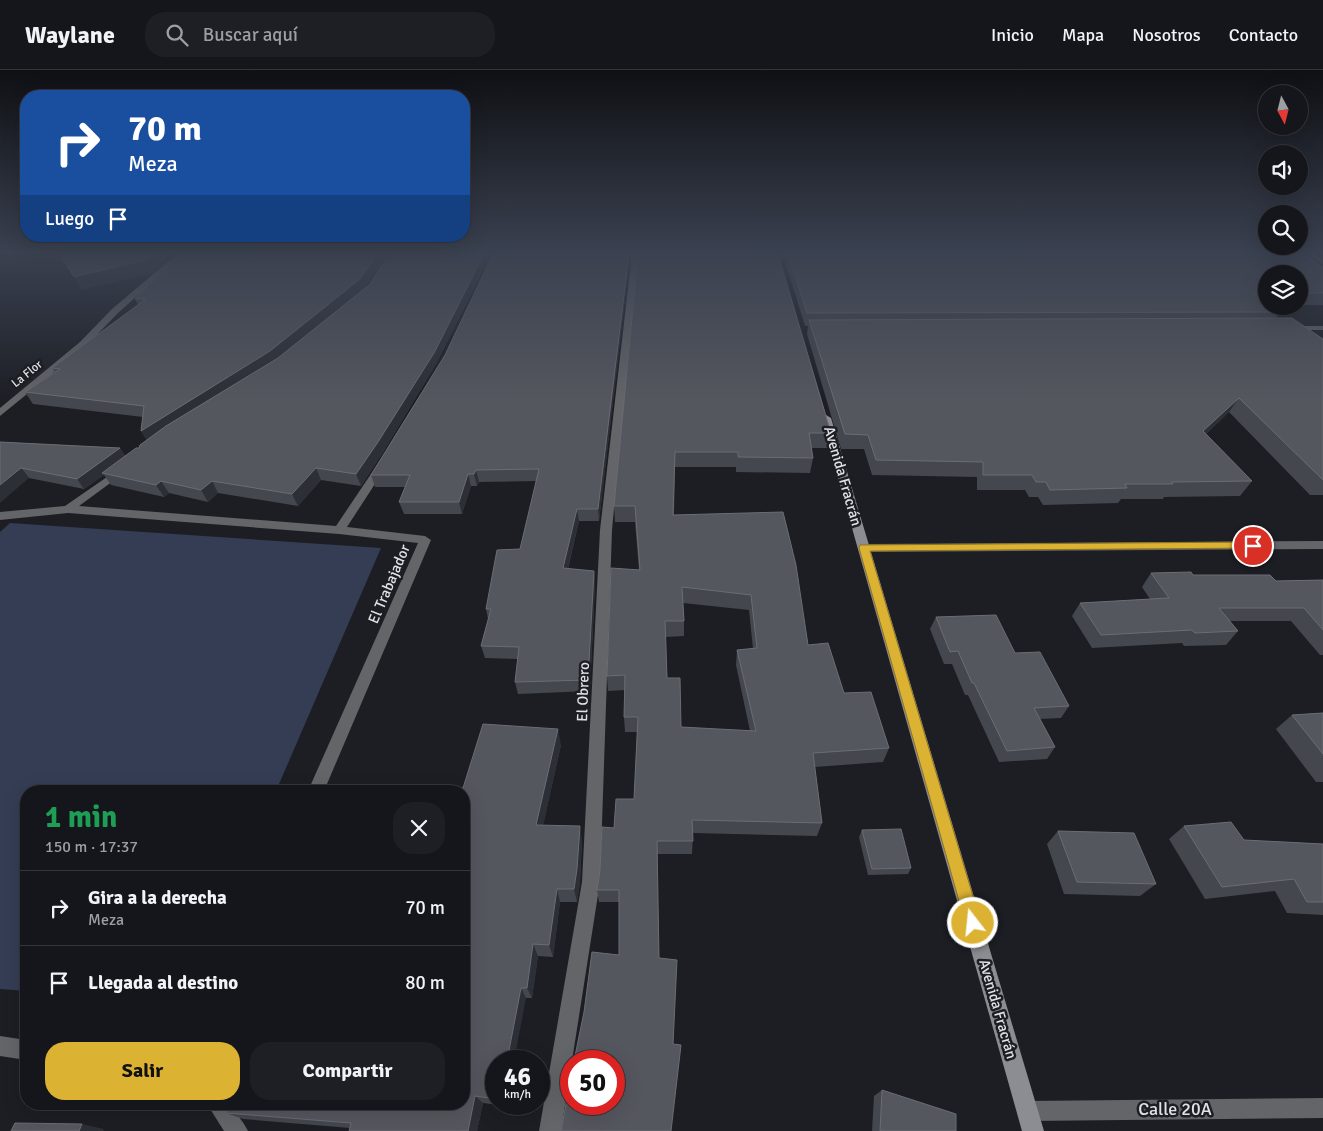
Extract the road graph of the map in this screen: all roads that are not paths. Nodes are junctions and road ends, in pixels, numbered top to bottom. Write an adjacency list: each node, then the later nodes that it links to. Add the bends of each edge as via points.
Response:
1 (124, 304): 6 (street, La Flor, via 83,344)
2 (630, 304): 22 (street, El Obrero, via 606,530 591,882)
3 (1284, 328): 4 (street)
4 (1323, 328)
5 (822, 405): 13 (main road, Avenida Fracrán)
6 (0, 413)
7 (389, 455): 11 (street)
8 (130, 463): 9 (street)
9 (68, 509): 10 (street); 11 (street)
10 (0, 516)
11 (339, 530): 15 (street, El Trabajador, via 425,540)
12 (1317, 545): 13 (street); 14 (street)
13 (864, 548): 20 (main road, Avenida Fracrán)
14 (1323, 558)
15 (319, 785)
16 (0, 1046): 17 (street)
17 (20, 1049)
18 (1323, 1108): 20 (street, Calle 20A)
19 (221, 1110): 21 (street)
20 (1027, 1111): 23 (main road, Avenida Fracrán)
21 (237, 1131)
22 (550, 1131)
23 (1033, 1131)

